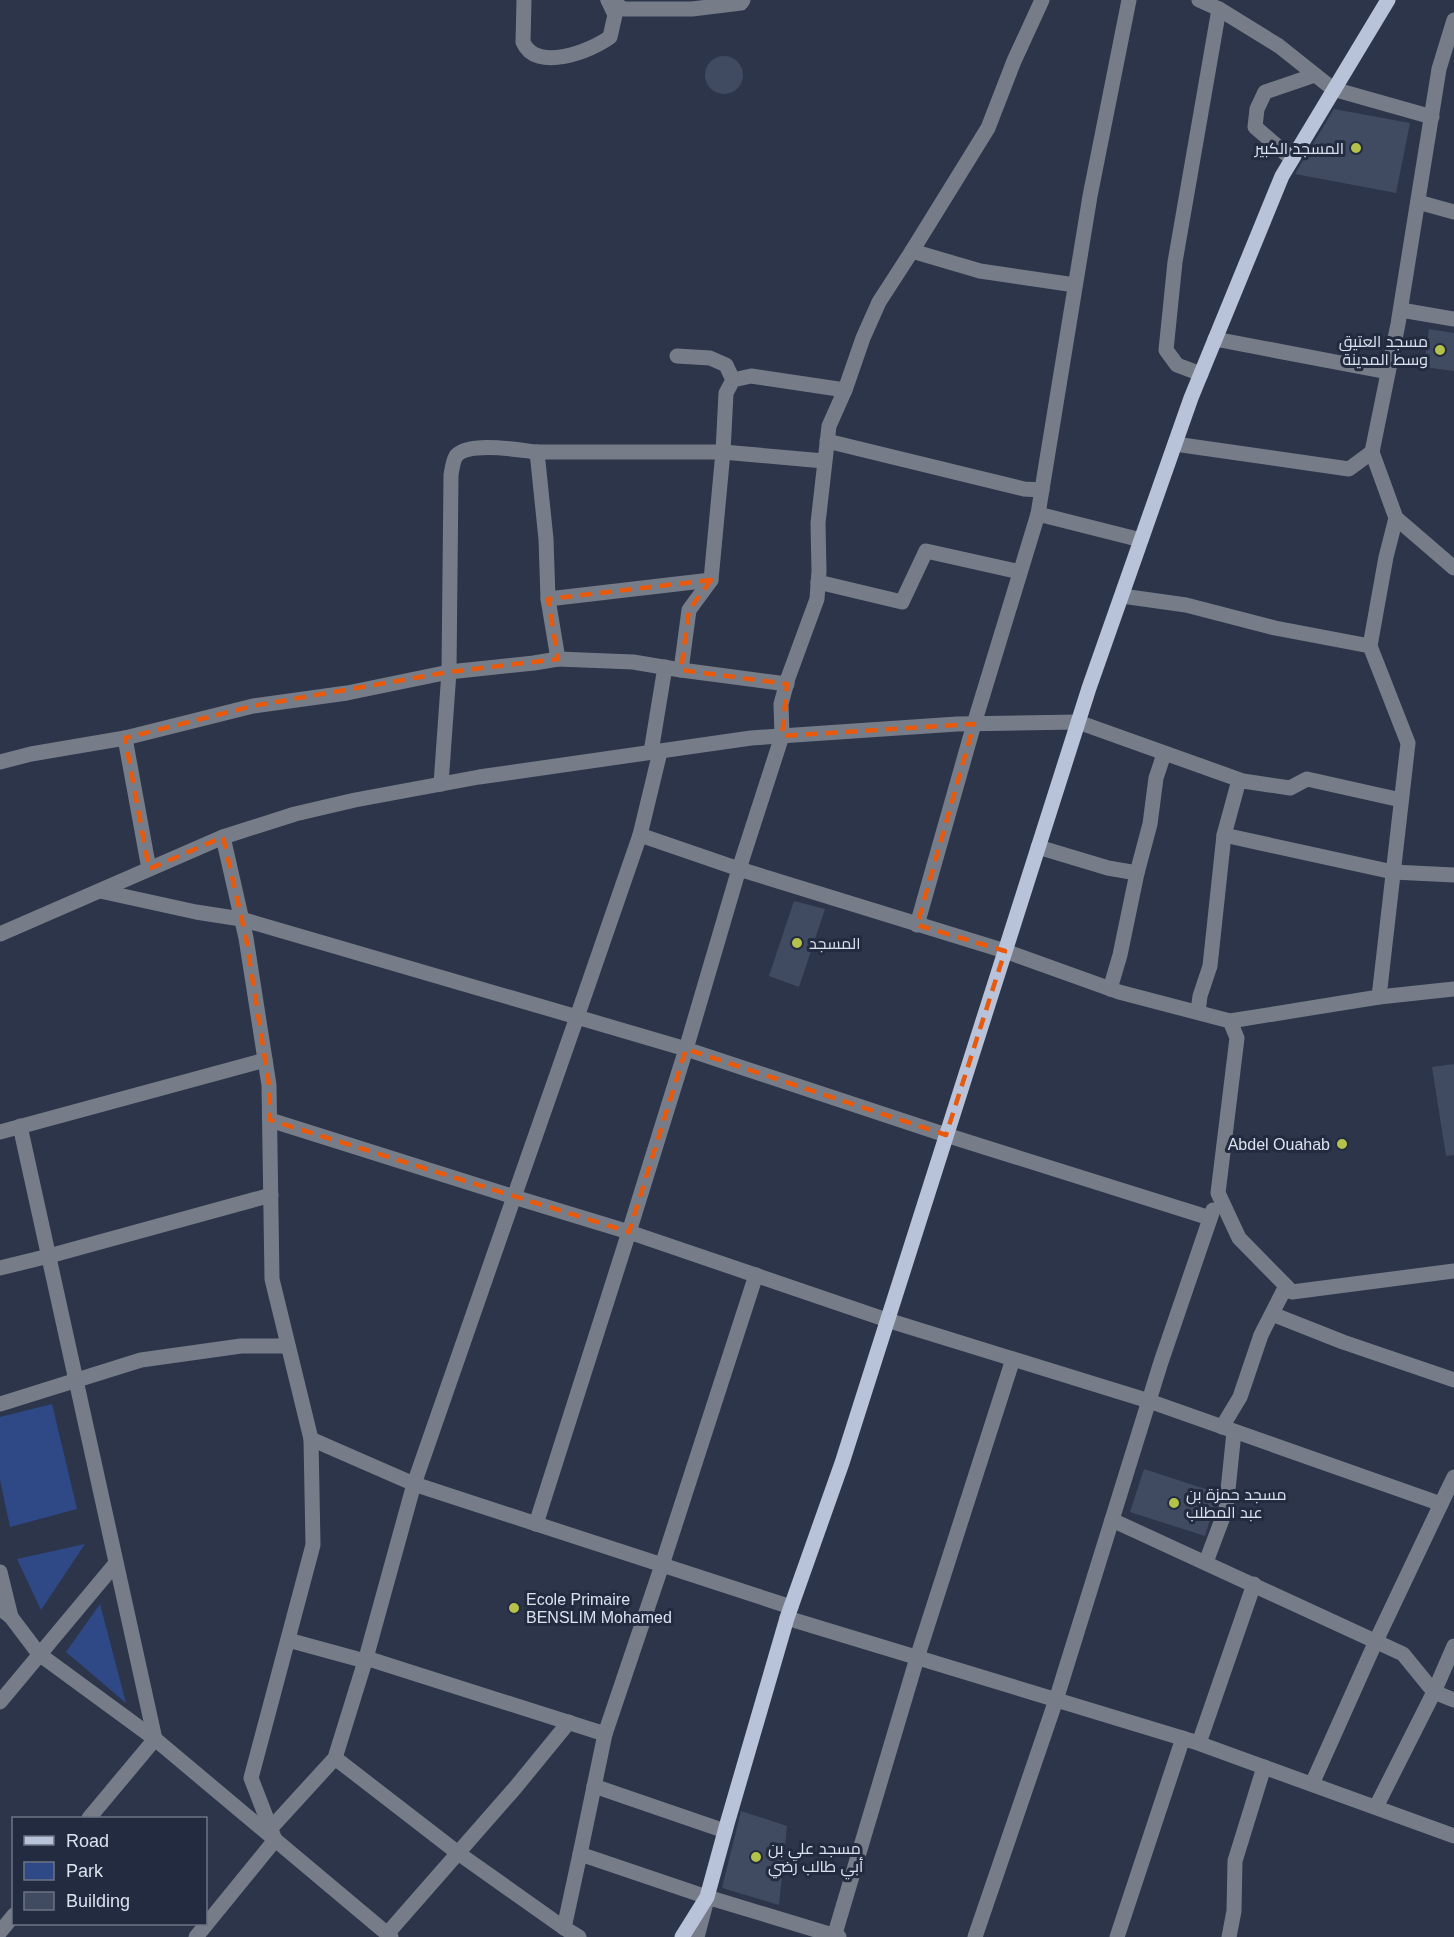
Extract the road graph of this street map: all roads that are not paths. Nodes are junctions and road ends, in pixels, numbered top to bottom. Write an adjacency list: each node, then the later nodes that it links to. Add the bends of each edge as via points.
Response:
1 (524, 0): 2 (street, via 523,42 540,56 573,56 610,37 615,15)
2 (608, 0): 3 (street, via 624,9 692,9)
3 (743, 0)
4 (1042, 0): 17 (street, via 988,128)
5 (1129, 0): 18 (street)
6 (1199, 0): 8 (street)
7 (1388, 0): 12 (main road)
8 (1219, 9): 11 (street, via 1279,46); 24 (street, via 1175,262 1166,350 1177,365)
9 (1454, 20): 10 (street)
10 (1447, 70): 13 (street)
11 (1315, 75): 12 (street); 14 (street, via 1265,92 1257,109 1255,127)
12 (1333, 89): 13 (street); 14 (main road)
13 (1432, 117): 15 (street)
14 (1292, 159): 21 (main road)
15 (1418, 201): 16 (street); 19 (street)
16 (1454, 212)
17 (912, 251): 18 (street, via 980,271); 26 (street, via 879,302)
18 (1075, 285): 33 (street)
19 (1401, 310): 20 (street); 23 (street)
20 (1454, 319)
21 (1215, 339): 23 (street); 24 (main road)
22 (677, 356): 25 (street, via 710,358 726,365)
23 (1388, 372): 31 (street)
24 (1201, 374): 28 (main road)
25 (733, 380): 26 (street, via 752,376); 30 (street, via 726,393)
26 (846, 390): 27 (street, via 829,426)
27 (827, 441): 32 (street); 33 (street, via 1024,489)
28 (1175, 444): 31 (street, via 1349,469); 36 (main road)
29 (537, 452): 30 (street); 42 (street); 46 (street, via 486,447 463,450 454,458)
30 (723, 452): 32 (street); 39 (street)
31 (1372, 452): 35 (street)
32 (824, 461): 40 (street)
33 (1042, 490): 34 (street)
34 (1038, 514): 36 (street); 38 (street)
35 (1396, 518): 37 (street); 43 (street)
36 (1141, 540): 41 (main road)
37 (1454, 568)
38 (1020, 572): 40 (street, via 926,551 902,602); 49 (street)
39 (711, 580): 42 (street); 45 (street, via 688,610)
40 (818, 582): 47 (street, via 817,599)
41 (1122, 596): 43 (street, via 1186,605 1275,628); 48 (main road)
42 (548, 599): 44 (street)
43 (1370, 645): 57 (street, via 1408,743)
44 (558, 659): 45 (street, via 633,662); 46 (street)
45 (673, 669): 47 (street); 52 (street)
46 (449, 672): 51 (street, via 347,693 253,706); 56 (street)
47 (787, 684): 50 (street, via 781,704)
48 (1078, 722): 49 (street); 53 (street); 61 (main road)
49 (974, 723): 50 (street); 69 (street)
50 (782, 736): 52 (street); 63 (street)
51 (125, 738): 54 (street); 62 (street)
52 (656, 752): 56 (street); 58 (street)
53 (1164, 754): 55 (street); 65 (street)
54 (0, 762)
55 (1239, 780): 57 (street, via 1290,788 1308,779); 59 (street)
56 (441, 784): 60 (street, via 295,814)
57 (1401, 800): 64 (street)
58 (640, 835): 63 (street); 76 (street)
59 (1224, 835): 64 (street); 75 (street, via 1210,966)
60 (223, 837): 62 (street); 68 (street)
61 (1038, 847): 65 (street); 71 (main road)
62 (149, 869): 67 (street)
63 (738, 869): 69 (street); 78 (street)
64 (1393, 872): 66 (street); 74 (street)
65 (1137, 873): 72 (street)
66 (1454, 874)
67 (100, 891): 68 (street); 70 (street)
68 (242, 919): 76 (street); 79 (street)
69 (917, 925): 71 (street)
70 (0, 934)
71 (1005, 951): 72 (street); 83 (main road)
72 (1110, 989): 75 (street)
73 (1454, 989): 74 (street)
74 (1379, 997): 77 (street)
75 (1197, 1012): 77 (street)
76 (577, 1017): 78 (street); 86 (street)
77 (1230, 1021): 84 (street, via 1237,1038)
78 (686, 1049): 83 (street); 88 (street)
79 (265, 1060): 80 (street); 81 (street)
80 (270, 1120): 85 (street); 86 (street)
81 (20, 1126): 82 (street); 89 (street)
82 (0, 1132)
83 (946, 1135): 87 (street); 95 (main road)
84 (1218, 1192): 87 (street); 93 (street, via 1239,1238)
85 (271, 1195): 89 (street); 96 (street, via 272,1279)
86 (514, 1197): 88 (street); 105 (street)
87 (1210, 1218): 100 (street)
88 (629, 1232): 92 (street); 108 (street)
89 (49, 1257): 90 (street); 99 (street)
90 (0, 1268)
91 (1454, 1271): 93 (street, via 1292,1292)
92 (756, 1275): 95 (street); 111 (street)
93 (1286, 1286): 94 (street)
94 (1272, 1314): 98 (street); 102 (street)
95 (887, 1320): 97 (street); 114 (main road)
96 (288, 1346): 99 (street, via 241,1346 141,1360); 103 (street)
97 (1013, 1359): 100 (street); 120 (street)
98 (1454, 1380)
99 (76, 1381): 101 (street); 110 (street)
100 (1149, 1401): 102 (street); 107 (street)
101 (0, 1404)
102 (1228, 1430): 106 (street); 109 (street, via 1226,1509)
103 (311, 1439): 105 (street); 116 (street, via 313,1545)
104 (1454, 1477): 106 (street)
105 (414, 1484): 108 (street); 121 (street)
106 (1441, 1504): 117 (street)
107 (1112, 1520): 109 (street); 123 (street)
108 (536, 1524): 111 (street)
109 (1206, 1562): 113 (street)
110 (116, 1563): 119 (street); 129 (street)
111 (662, 1565): 114 (street); 127 (street)
112 (0, 1572): 115 (street)
113 (1254, 1584): 117 (street); 130 (street)
114 (789, 1612): 120 (street); 137 (main road)
115 (5, 1613): 119 (street)
116 (288, 1640): 121 (street); 139 (street, via 251,1778)
117 (1376, 1641): 122 (street, via 1403,1654); 133 (street)
118 (1454, 1646): 122 (street)
119 (39, 1654): 125 (street); 129 (street)
120 (917, 1658): 123 (street); 148 (street)
121 (365, 1659): 126 (street); 131 (street)
122 (1434, 1692): 124 (street); 135 (street)
123 (1056, 1700): 128 (street); 152 (street)
124 (1454, 1700)
125 (0, 1702)
126 (569, 1722): 127 (street); 140 (street)
127 (605, 1734): 134 (street)
128 (1183, 1738): 130 (street); 153 (street)
129 (155, 1739): 136 (street); 139 (street)
130 (1199, 1743): 132 (street)
131 (336, 1758): 139 (street); 140 (street)
132 (1264, 1767): 133 (street); 154 (street, via 1235,1861)
133 (1312, 1784): 135 (street)
134 (594, 1786): 137 (street); 141 (street)
135 (1376, 1808): 138 (street)
136 (90, 1817)
137 (725, 1831): 142 (main road)
138 (1452, 1831)
139 (273, 1834): 144 (street); 147 (street)
140 (458, 1853): 145 (street); 147 (street)
141 (580, 1854): 142 (street); 145 (street)
142 (707, 1897): 148 (street); 150 (main road); 151 (street)
143 (12, 1918): 146 (street)
144 (207, 1922)
145 (564, 1928): 149 (street)
146 (3, 1932)
147 (389, 1935)
148 (836, 1936)
149 (579, 1937)
150 (682, 1937)
151 (697, 1937)
152 (975, 1937)
153 (1118, 1937)
154 (1229, 1937)

